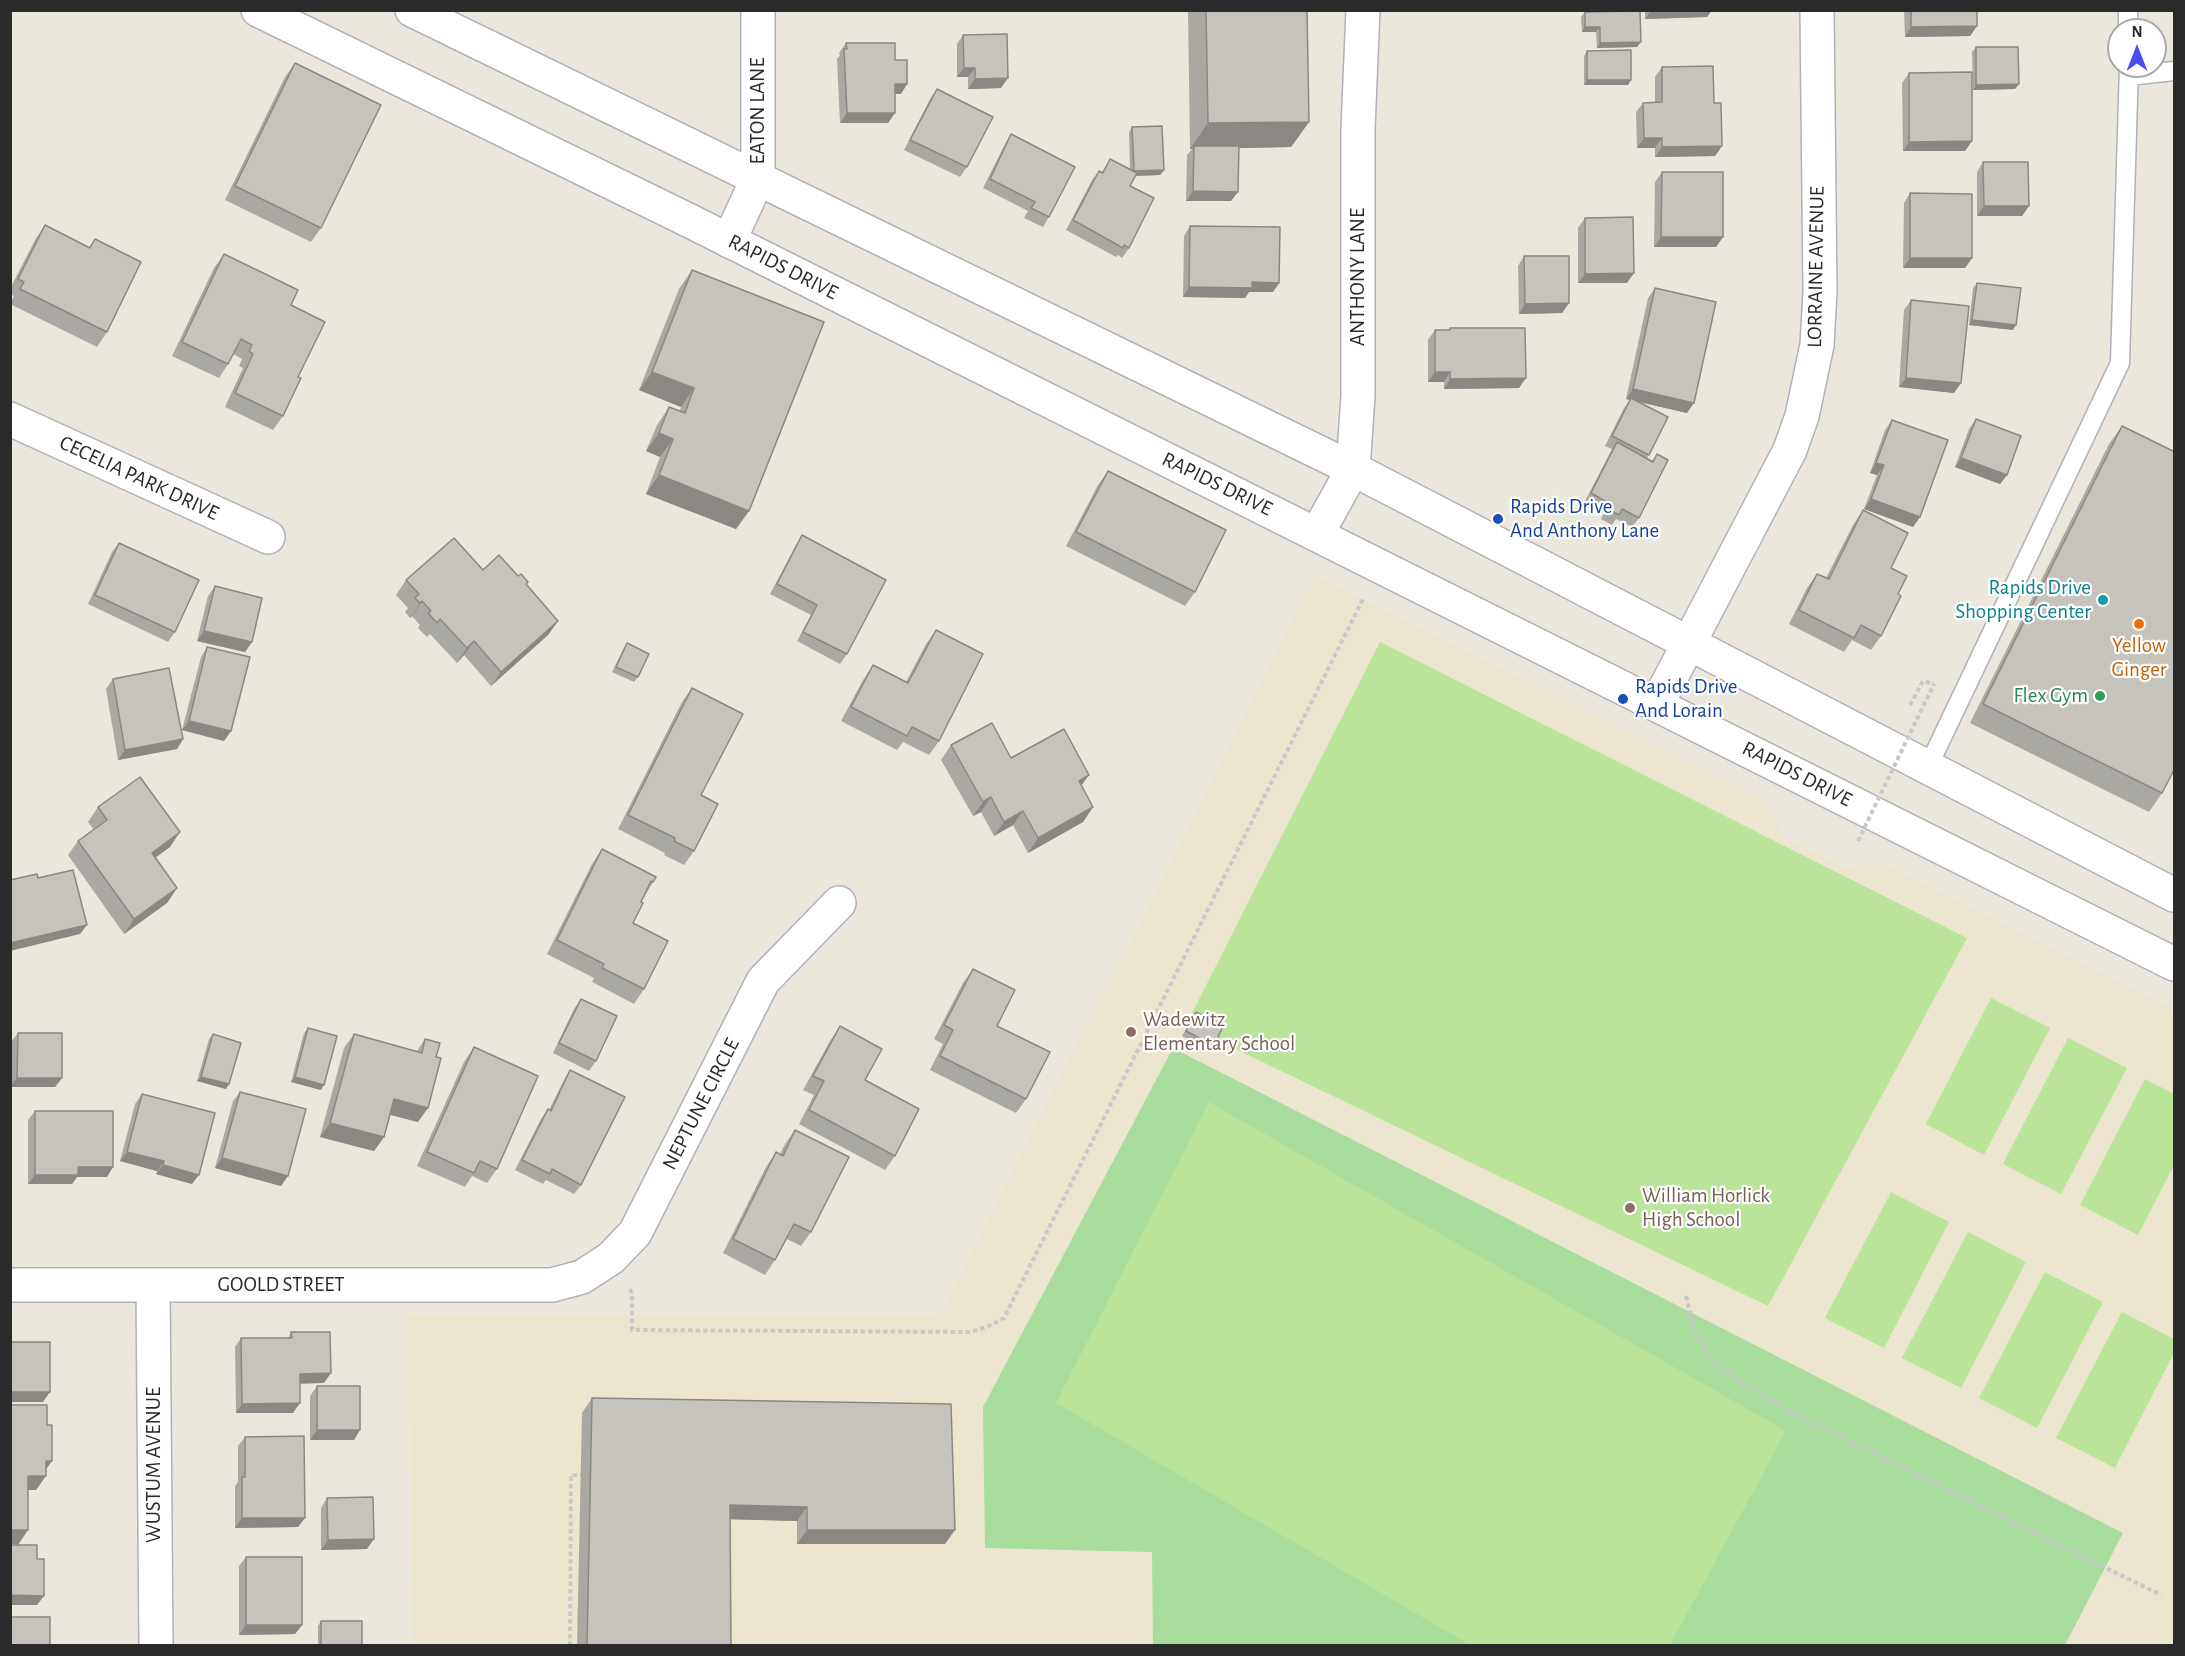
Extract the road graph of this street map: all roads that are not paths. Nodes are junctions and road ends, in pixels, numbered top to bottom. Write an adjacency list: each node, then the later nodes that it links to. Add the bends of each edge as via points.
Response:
1 (258, 10): 8 (street, RAPIDS DRIVE)
2 (412, 10): 7 (street)
3 (758, 10): 7 (street, EATON LANE)
4 (1363, 10): 10 (street, ANTHONY LANE, via 1358,128 1358,396)
5 (1817, 10): 13 (street, LORRAINE AVENUE, via 1820,292 1811,381 1790,450)
6 (2129, 78): 15 (lane, via 2120,363)
7 (758, 178): 8 (street, EATON LANE); 10 (street)
8 (729, 241): 11 (street, RAPIDS DRIVE)
9 (10, 419): 12 (street, CECELIA PARK DRIVE)
10 (1353, 469): 11 (street, ANTHONY LANE); 13 (street)
11 (1317, 534): 14 (street, RAPIDS DRIVE)
12 (268, 537)
13 (1690, 643): 14 (street, LORRAINE AVENUE); 15 (street)
14 (1657, 704): 18 (street, RAPIDS DRIVE)
15 (1928, 767): 16 (street)
16 (2175, 895)
17 (839, 903): 21 (street, NEPTUNE CIRCLE, via 763,981 635,1233 611,1258 582,1277)
18 (2175, 964)
19 (10, 1285): 20 (street, GOOLD STREET)
20 (153, 1285): 21 (street, GOOLD STREET); 22 (street, WUSTUM AVENUE)
21 (552, 1285)
22 (156, 1646)

